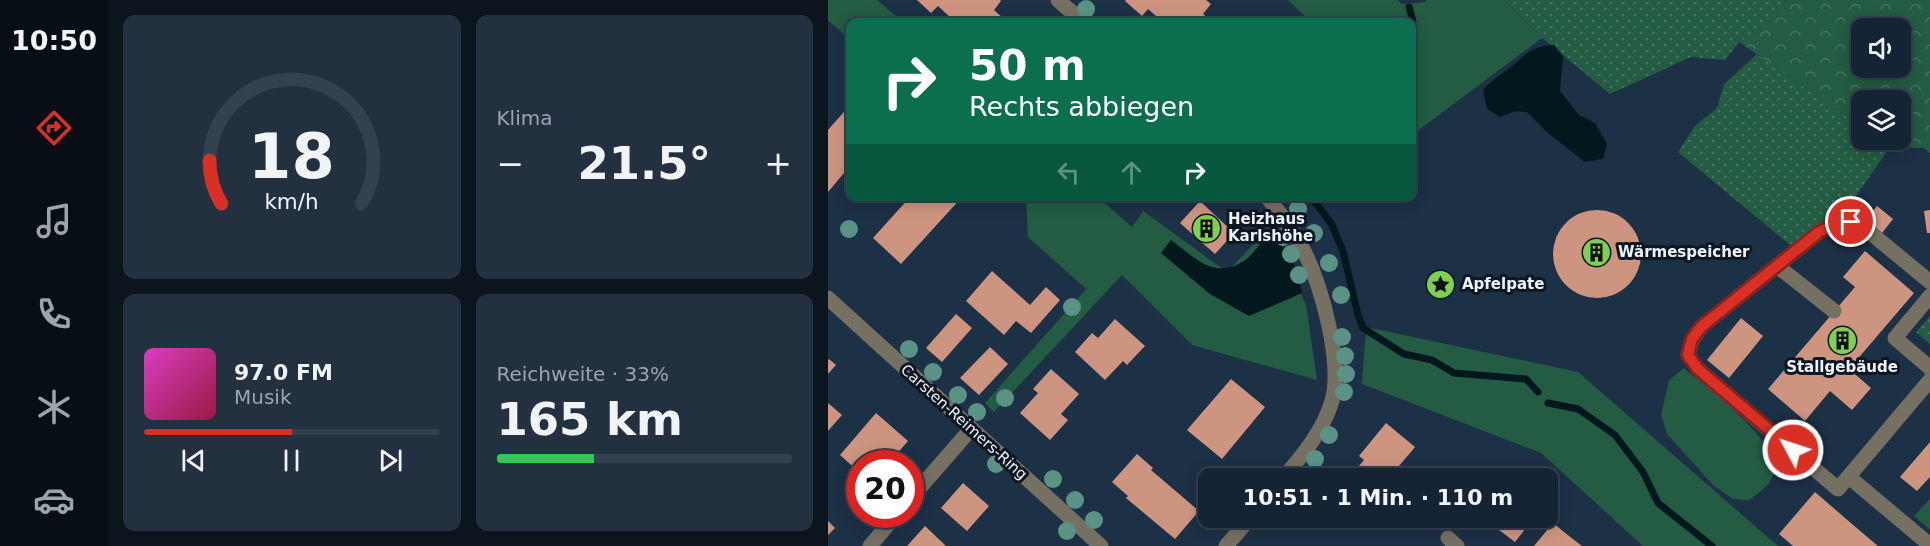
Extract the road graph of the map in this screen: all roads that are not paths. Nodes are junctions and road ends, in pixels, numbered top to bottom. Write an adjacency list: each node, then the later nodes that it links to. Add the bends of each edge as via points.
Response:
1 (1058, 0): 2 (street)
2 (1078, 18)
3 (1270, 201): 12 (street, via 1305,252 1328,323 1334,364 1335,385 1323,423)
4 (1777, 266): 5 (street, via 1819,232 1851,222 1861,225); 8 (street); 13 (street, via 1701,327 1692,339 1688,355 1698,369 1838,489)
5 (1930, 282)
6 (1930, 296): 9 (street, via 1895,338)
7 (828, 298): 11 (street, Carsten-Reimers-Ring)
8 (1834, 311)
9 (1930, 368)
10 (1930, 380): 13 (street)
11 (971, 429): 14 (street); 19 (street, Carsten-Reimers-Ring)
12 (1291, 468)
13 (1848, 477): 17 (street)
14 (924, 483)
15 (885, 528): 18 (street)
16 (1241, 528): 20 (street)
17 (1930, 545)
18 (870, 546)
19 (1101, 546)
20 (1226, 546)

